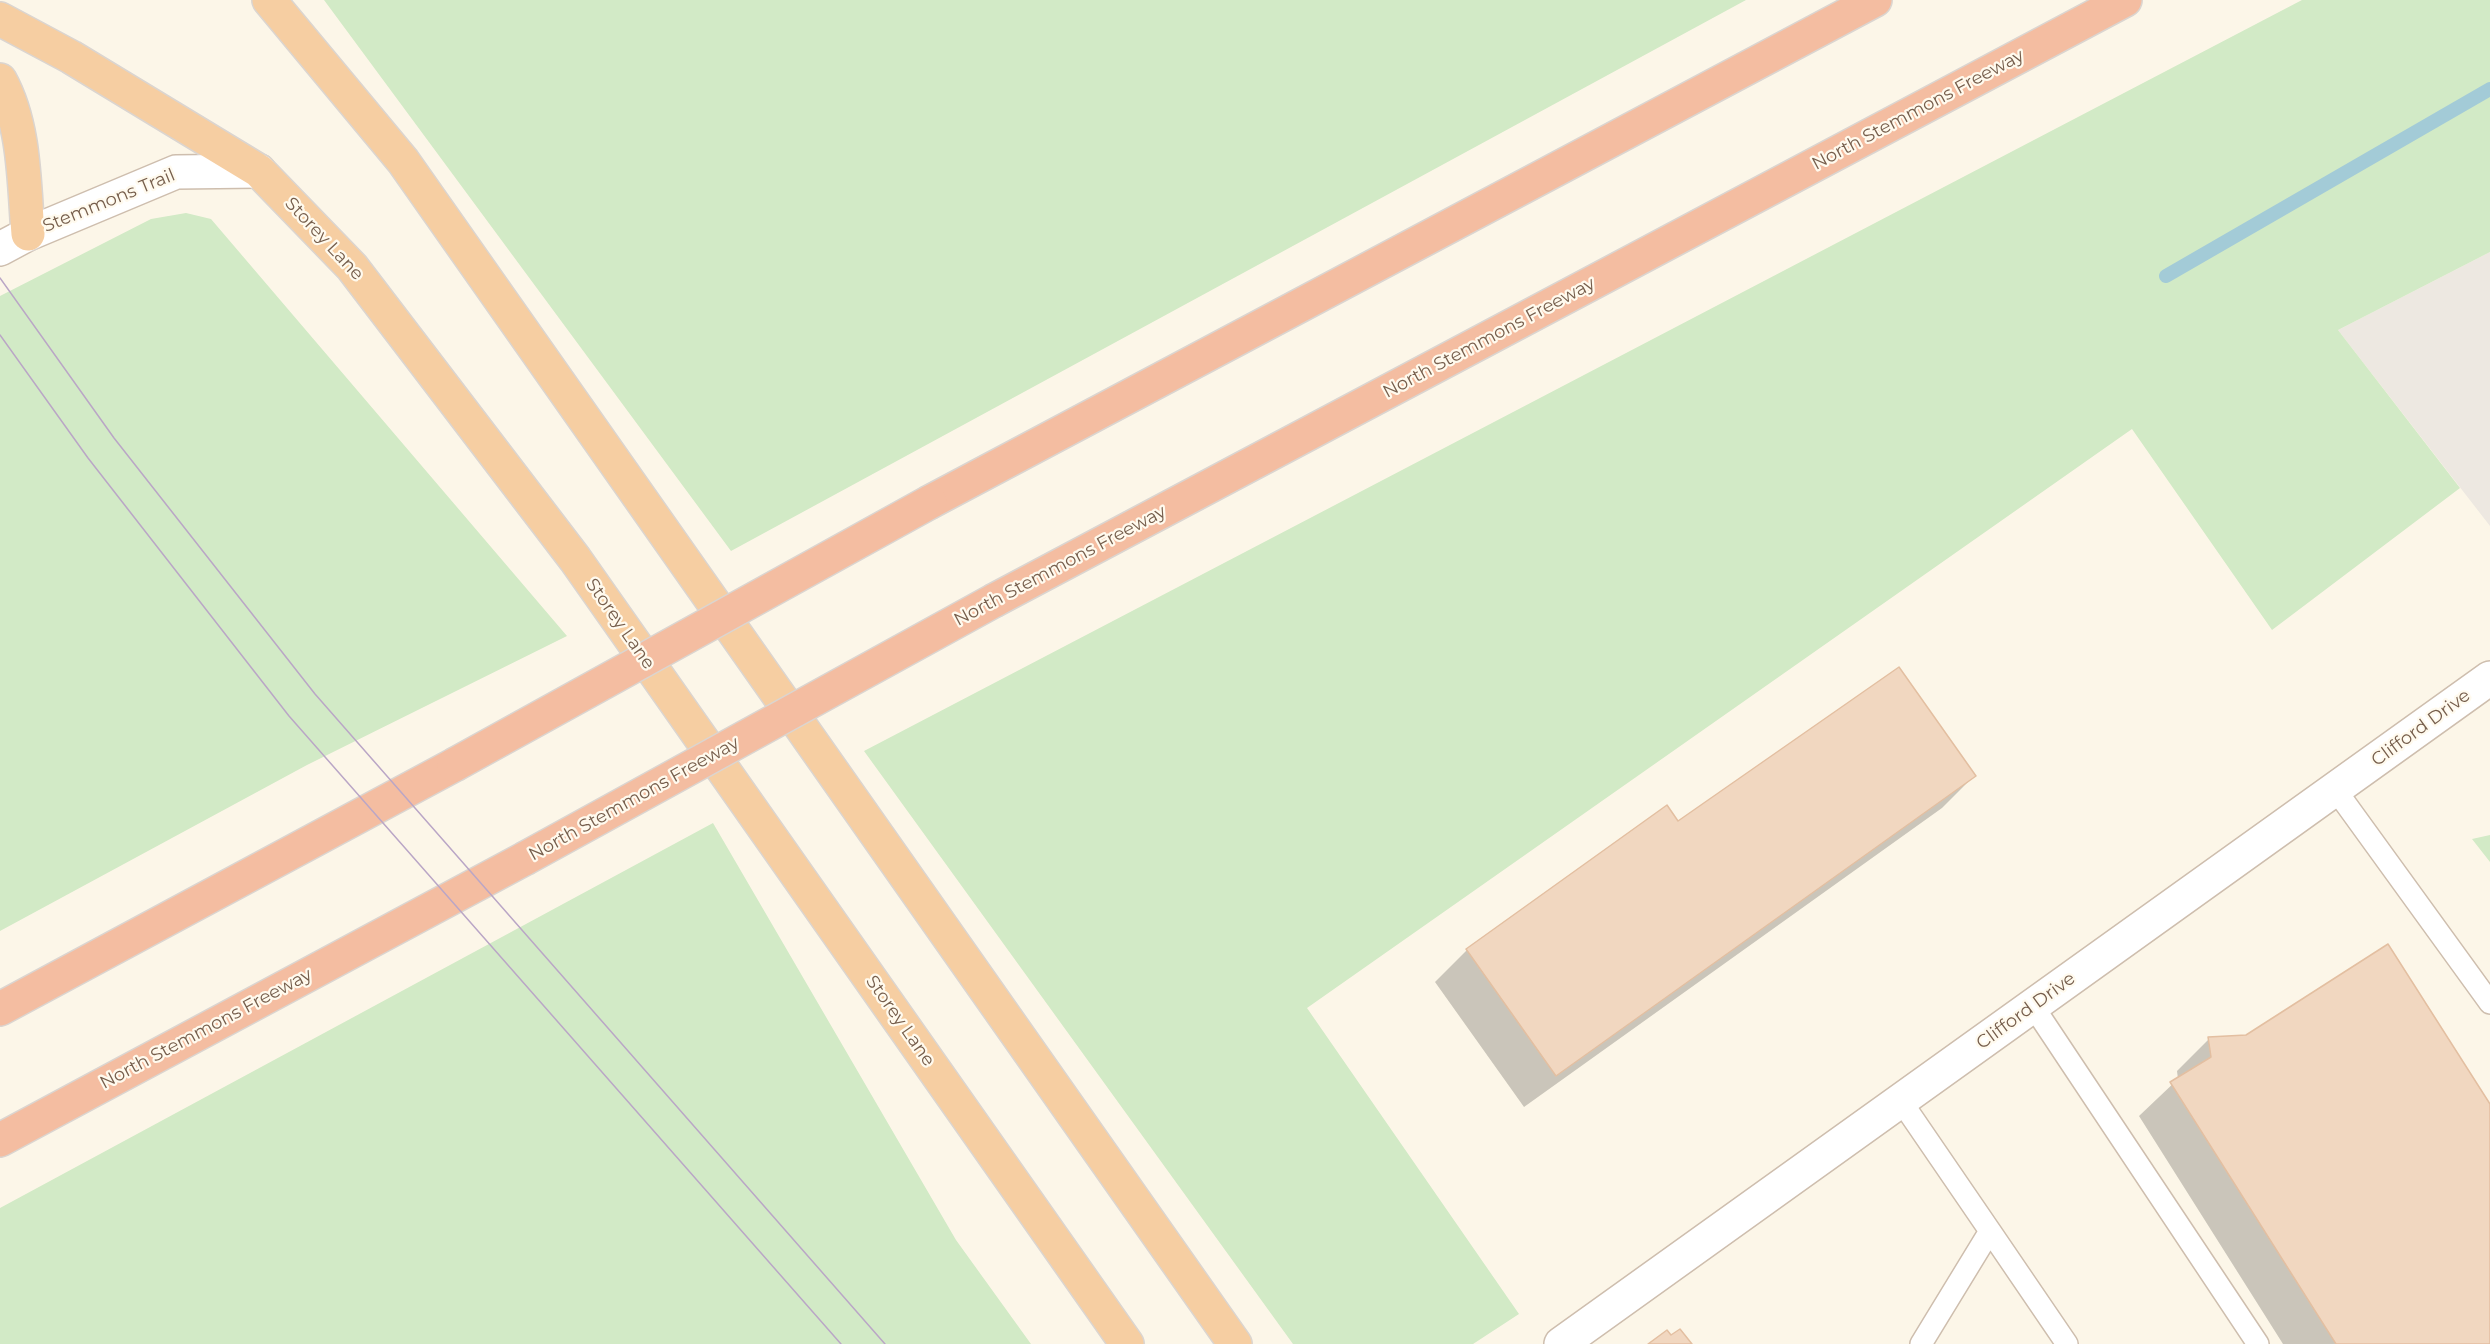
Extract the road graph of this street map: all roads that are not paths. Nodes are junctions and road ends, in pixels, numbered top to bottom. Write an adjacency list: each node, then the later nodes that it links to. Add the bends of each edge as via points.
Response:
1 (1875, 0): 13 (highway, bridge, via 930,502 454,765)
2 (2125, 0): 15 (highway, North Stemmons Freeway, bridge, via 995,600)
3 (269, 1): 18 (highway, via 403,161)
4 (0, 19): 6 (highway, Storey Lane, via 71,57)
5 (0, 80): 7 (highway, via 12,101 16,121)
6 (259, 171): 7 (street, Stemmons Trail, via 176,172); 17 (highway, Storey Lane, via 352,267 575,559)
7 (28, 234): 8 (street, Stemmons Trail)
8 (0, 249)
9 (2490, 678): 10 (street, Clifford Drive)
10 (2335, 789): 11 (lane); 12 (street, Clifford Drive)
11 (2490, 1003)
12 (2033, 1006): 14 (street, Clifford Drive); 22 (lane)
13 (0, 1009)
14 (1901, 1101): 16 (lane); 19 (street, Clifford Drive)
15 (0, 1140)
16 (1990, 1231): 20 (lane); 21 (lane)
17 (1127, 1344)
18 (1235, 1344)
19 (1562, 1344)
20 (1921, 1344)
21 (2067, 1344)
22 (2258, 1344)

